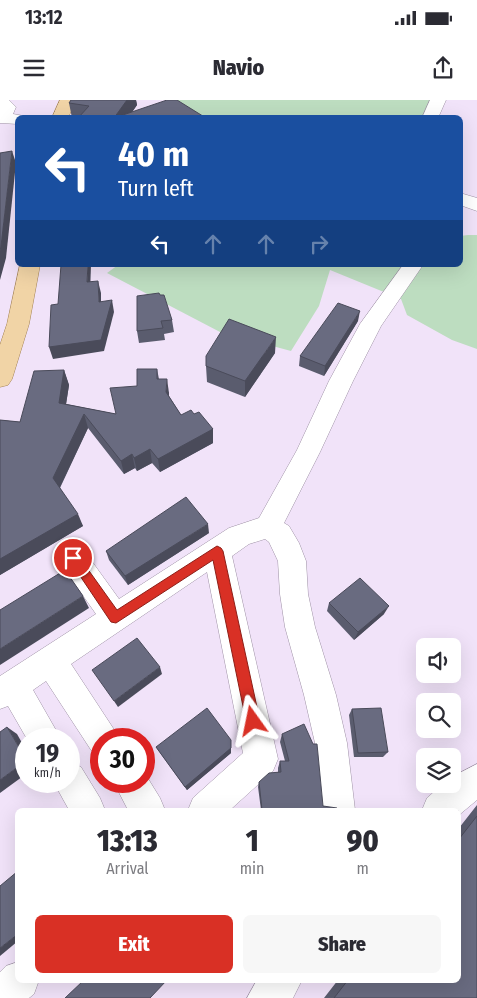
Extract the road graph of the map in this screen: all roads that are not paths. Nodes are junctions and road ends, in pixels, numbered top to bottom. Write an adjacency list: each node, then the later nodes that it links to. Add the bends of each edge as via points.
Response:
1 (68, 100): 4 (main road)
2 (438, 100): 5 (street)
3 (0, 101): 6 (street, via 8,107)
4 (52, 115)
5 (431, 115)
6 (7, 120)
7 (463, 199): 8 (street)
8 (477, 205)
9 (477, 211): 10 (street)
10 (463, 213)
11 (30, 267): 13 (main road, via 18,324)
12 (412, 267): 14 (street, via 372,324)
13 (0, 380)
14 (268, 528): 15 (street, via 245,534); 28 (street, via 279,534 292,561 298,618 331,743)
15 (217, 551): 17 (street); 27 (street, via 261,759)
16 (73, 558): 17 (street)
17 (116, 618): 18 (street)
18 (51, 661): 19 (street); 21 (street)
19 (6, 690): 20 (street)
20 (36, 728)
21 (95, 728)
22 (477, 781): 29 (street)
23 (78, 793): 25 (street)
24 (137, 793): 26 (street)
25 (87, 808)
26 (147, 808)
27 (207, 808)
28 (338, 808)
29 (441, 808)
30 (17, 983): 32 (street)
31 (280, 983): 33 (street)
32 (1, 998)
33 (267, 998)

